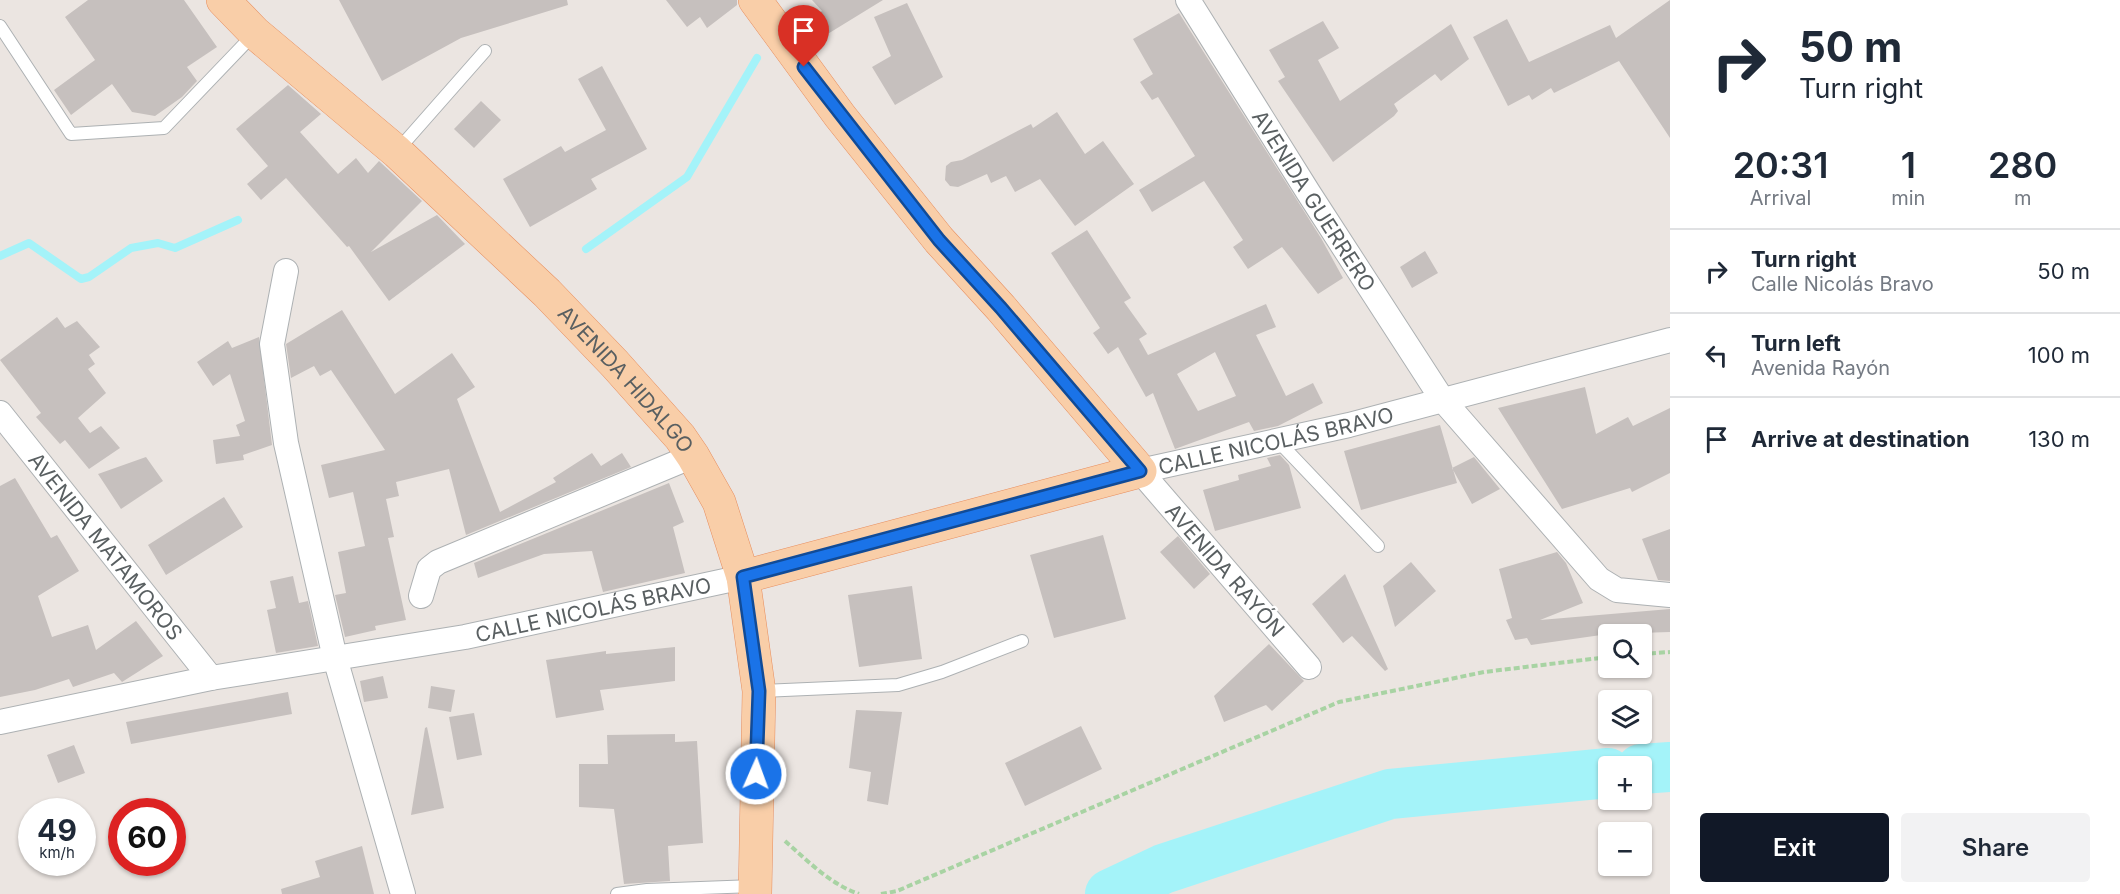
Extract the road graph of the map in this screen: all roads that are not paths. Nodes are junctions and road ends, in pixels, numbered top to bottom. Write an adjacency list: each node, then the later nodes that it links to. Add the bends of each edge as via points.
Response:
1 (223, 0): 5 (main road, AVENIDA HIDALGO)
2 (755, 0): 14 (main road, AVENIDA RAYÓN, via 840,116 939,240)
3 (1188, 0): 10 (street, AVENIDA GUERRERO)
4 (0, 26): 5 (lane, via 71,134 164,128)
5 (255, 33): 7 (main road, AVENIDA HIDALGO)
6 (485, 51): 7 (lane)
7 (396, 152): 13 (main road, AVENIDA HIDALGO, via 547,293 615,364)
8 (286, 271): 20 (street, via 272,344 286,443)
9 (1670, 340): 10 (street, CALLE NICOLÁS BRAVO)
10 (1442, 399): 12 (street, CALLE NICOLÁS BRAVO); 18 (street, AVENIDA GUERRERO, via 1599,579 1617,590)
11 (0, 413): 22 (street, AVENIDA MATAMOROS)
12 (1278, 441): 14 (street, CALLE NICOLÁS BRAVO); 15 (lane)
13 (693, 456): 16 (main road, AVENIDA HIDALGO, via 719,502); 17 (street, via 438,562 429,568)
14 (1140, 471): 16 (main road, CALLE NICOLÁS BRAVO); 21 (street, AVENIDA RAYÓN)
15 (1378, 546)
16 (743, 577): 20 (street, CALLE NICOLÁS BRAVO, via 465,637); 23 (main road, AVENIDA HIDALGO)
17 (422, 596)
18 (1670, 596)
19 (1022, 641): 23 (lane, via 898,685)
20 (335, 658): 22 (street, CALLE NICOLÁS BRAVO); 26 (street)
21 (1309, 667)
22 (211, 678): 24 (street, CALLE NICOLÁS BRAVO)
23 (759, 691): 25 (main road, AVENIDA HIDALGO)
24 (0, 722)
25 (755, 890): 27 (lane, via 647,890)
26 (403, 894)
27 (617, 894)

